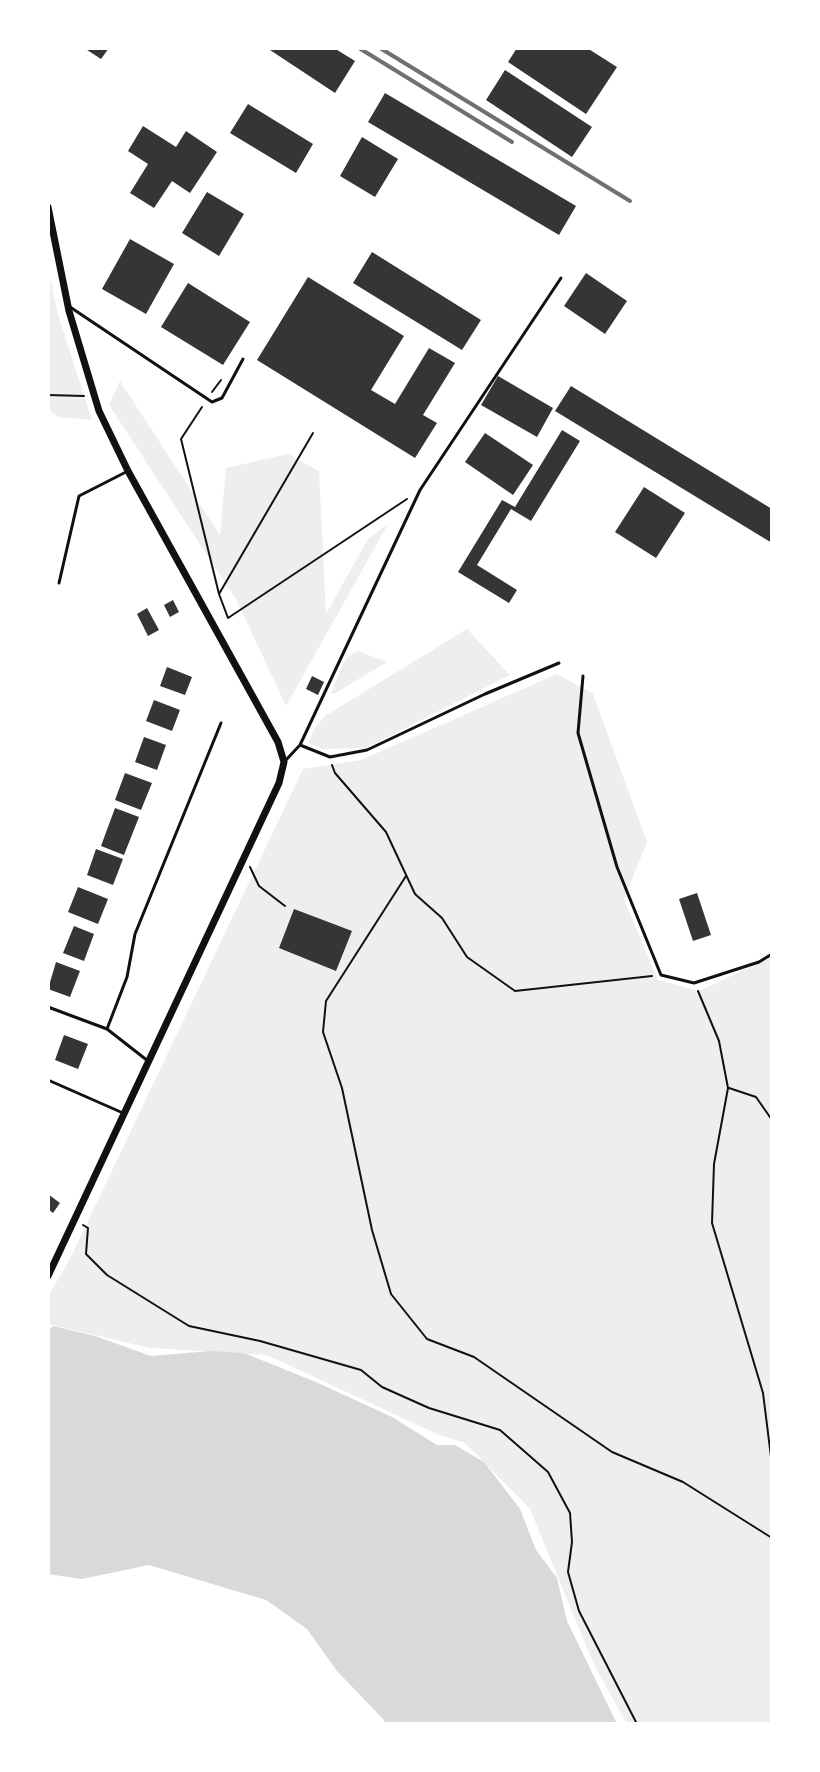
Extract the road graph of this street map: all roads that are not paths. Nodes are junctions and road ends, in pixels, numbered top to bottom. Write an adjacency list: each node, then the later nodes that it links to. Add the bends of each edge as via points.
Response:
1 (48, 207): 3 (street)
2 (561, 278): 10 (lane, via 420,490)
3 (68, 306): 4 (lane, via 212,402 222,398); 5 (street, via 95,396)
4 (243, 359)
5 (128, 471): 6 (lane, via 79,496); 11 (street, via 278,742)
6 (59, 583)
7 (559, 663): 10 (lane, via 367,750 330,757)
8 (583, 676): 12 (lane, via 578,733 617,867 661,975 694,983)
9 (220, 723): 14 (lane, via 135,933 127,977)
10 (300, 745): 11 (lane)
11 (284, 762): 15 (street, via 279,783)
12 (772, 954)
13 (48, 1007): 14 (lane)
14 (107, 1029): 15 (lane)
15 (150, 1062): 17 (street)
16 (48, 1080): 17 (lane)
17 (126, 1114): 18 (street)
18 (48, 1276)

